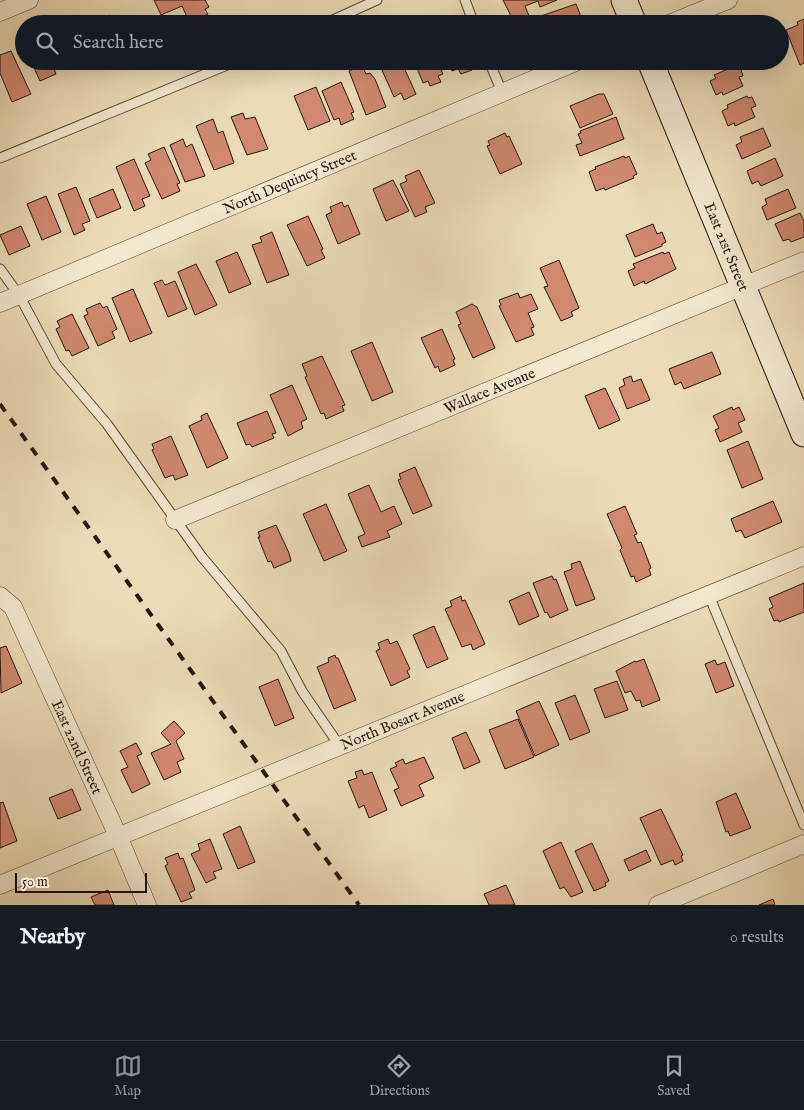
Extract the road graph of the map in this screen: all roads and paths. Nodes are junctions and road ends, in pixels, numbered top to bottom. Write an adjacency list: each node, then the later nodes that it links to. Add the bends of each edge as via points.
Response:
1 (29, 0): 6 (street)
2 (377, 0): 7 (lane)
3 (464, 0): 8 (lane)
4 (624, 0): 9 (main road)
5 (728, 0): 10 (street)
6 (0, 12)
7 (344, 15)
8 (470, 15)
9 (630, 15)
10 (691, 15)
11 (215, 70): 16 (lane)
12 (493, 70): 15 (lane)
13 (556, 70): 15 (street, North Dequincy Street)
14 (654, 70): 19 (main road, East 21st Street)
15 (502, 92): 20 (street, North Dequincy Street)
16 (0, 158)
17 (804, 261): 19 (street, Wallace Avenue)
18 (0, 269): 20 (lane)
19 (742, 286): 22 (main road, East 21st Street); 23 (street, Wallace Avenue)
20 (19, 295): 21 (street, North Dequincy Street); 23 (lane, via 56,364 107,424)
21 (0, 303)
22 (804, 434)
23 (175, 520): 27 (lane, via 281,651 302,691)
24 (804, 556): 25 (street, North Bosart Avenue)
25 (708, 593): 27 (street, North Bosart Avenue); 28 (lane)
26 (0, 596): 29 (street, East 22nd Street, via 13,607)
27 (339, 745): 29 (street, North Bosart Avenue)
28 (804, 825)
29 (118, 836): 31 (street, North Bosart Avenue); 32 (street, East 22nd Street)
30 (804, 844): 33 (street)
31 (0, 885)
32 (146, 905)
33 (658, 905)

